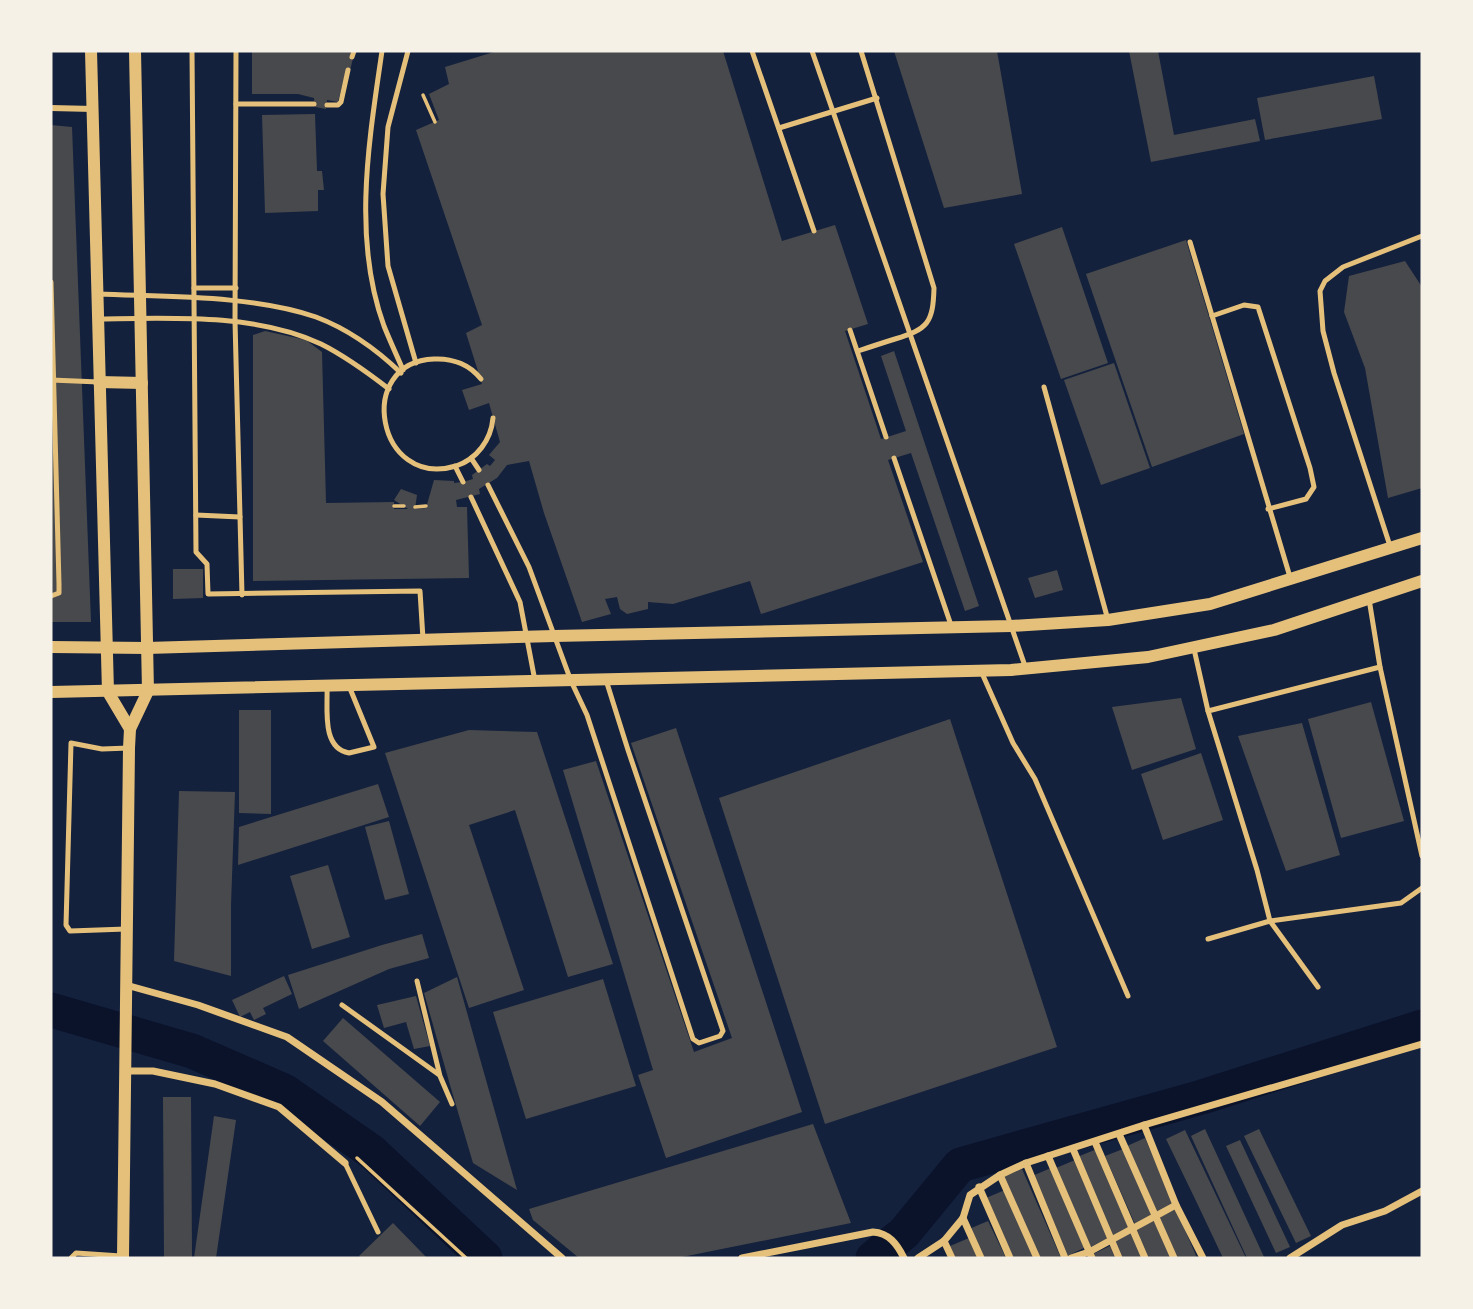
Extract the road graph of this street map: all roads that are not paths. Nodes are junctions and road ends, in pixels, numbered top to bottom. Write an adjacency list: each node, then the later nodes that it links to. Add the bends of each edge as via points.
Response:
1 (91, 51): 16 (street)
2 (135, 51): 26 (street)
3 (192, 51): 23 (lane)
4 (236, 51): 12 (lane)
5 (382, 51): 38 (lane, via 365,180 370,265 383,324)
6 (408, 51): 37 (lane, via 388,127 383,194 388,266)
7 (752, 51): 18 (lane)
8 (812, 51): 17 (lane)
9 (861, 51): 11 (lane)
10 (348, 70): 14 (lane, via 341,102)
11 (877, 99): 17 (lane); 35 (lane, via 934,288 929,319)
12 (236, 104): 13 (lane); 24 (lane)
13 (314, 104)
14 (327, 105)
15 (51, 108): 16 (street)
16 (93, 109): 25 (street)
17 (832, 112): 18 (lane); 35 (lane)
18 (779, 128): 19 (lane)
19 (814, 231)
20 (1422, 236): 58 (lane, via 1343,267 1320,291 1323,331 1334,373)
21 (1190, 242): 29 (lane)
22 (51, 282): 40 (lane)
23 (194, 288): 24 (lane); 27 (lane)
24 (236, 288): 28 (lane)
25 (97, 294): 26 (lane); 30 (street)
26 (140, 296): 27 (lane); 31 (street)
27 (194, 299): 28 (lane); 32 (lane)
28 (236, 302): 33 (lane); 38 (lane, via 285,309 329,323 363,341)
29 (1212, 316): 54 (lane); 54 (lane, via 1244,305 1258,307 1310,468 1314,487 1306,499)
30 (97, 319): 31 (lane); 41 (street)
31 (141, 319): 32 (lane); 42 (street)
32 (194, 320): 33 (lane); 55 (lane)
33 (235, 321): 44 (lane, via 282,330 320,344); 56 (lane)
34 (850, 330): 36 (lane)
35 (910, 334): 36 (lane); 65 (lane)
36 (858, 351): 46 (lane)
37 (416, 363): 38 (lane); 39 (lane, via 455,361)
38 (402, 372): 44 (lane)
39 (481, 379)
40 (52, 380): 41 (lane); 62 (lane, via 60,584 59,593)
41 (99, 382): 42 (street); 71 (street)
42 (142, 383): 73 (street)
43 (1044, 387): 64 (lane)
44 (389, 389): 49 (lane, via 383,413 396,449 417,464)
45 (493, 418): 47 (lane, via 488,438)
46 (886, 437)
47 (471, 458): 49 (lane); 50 (lane)
48 (894, 458): 66 (lane)
49 (455, 466): 51 (lane)
50 (479, 470)
51 (463, 482)
52 (488, 485): 67 (lane, via 529,567)
53 (471, 497): 68 (lane, via 520,602)
54 (1268, 509): 59 (lane)
55 (196, 515): 56 (lane); 61 (lane, via 196,552 207,564 208,594)
56 (240, 517): 61 (lane)
57 (1422, 538): 58 (street)
58 (1391, 549): 59 (street)
59 (1291, 580): 64 (street, via 1210,604)
60 (1422, 581): 63 (street)
61 (242, 595): 69 (lane, via 420,591)
62 (51, 596)
63 (1369, 599): 72 (street, via 1274,630); 74 (lane)
64 (1108, 620): 65 (street)
65 (1011, 626): 66 (street); 75 (lane)
66 (952, 628): 67 (street)
67 (554, 636): 68 (street); 78 (lane)
68 (528, 637): 69 (street); 79 (lane)
69 (424, 641): 73 (street)
70 (51, 647): 71 (street)
71 (106, 647): 73 (street); 84 (street)
72 (1194, 647): 75 (street, via 1148,657); 85 (lane)
73 (147, 648): 82 (street)
74 (1380, 667): 85 (lane); 88 (lane)
75 (1026, 668): 76 (street)
76 (981, 670): 77 (street); 96 (lane, via 1013,743 1035,779)
77 (606, 680): 78 (street); 78 (lane, via 723,1031 699,1043 693,1039 587,715)
78 (571, 681): 79 (street)
79 (535, 682): 80 (street)
80 (348, 684): 81 (street); 81 (lane, via 374,747 349,753 334,746 330,737)
81 (327, 687): 82 (street)
82 (148, 691): 84 (street); 86 (street)
83 (51, 692): 84 (street)
84 (108, 692): 86 (street)
85 (1208, 711): 90 (lane)
86 (130, 729): 87 (street)
87 (129, 748): 91 (street); 91 (lane, via 71,743 66,925 70,931)
88 (1422, 856)
89 (1422, 888): 90 (lane, via 1401,903)
90 (1270, 921): 92 (lane); 95 (lane)
91 (126, 929): 94 (street)
92 (1208, 939)
93 (417, 981): 100 (lane)
94 (126, 985): 99 (street); 124 (street, via 287,1037 382,1102)
95 (1318, 987)
96 (1128, 996)
97 (342, 1005): 100 (lane)
98 (1422, 1044): 102 (street)
99 (125, 1071): 107 (street, via 153,1070 215,1084 279,1107); 122 (street)
100 (440, 1076): 101 (lane)
101 (452, 1104)
102 (1144, 1125): 103 (street); 112 (street)
103 (1119, 1134): 104 (street); 113 (street)
104 (1095, 1142): 105 (street); 115 (street)
105 (1073, 1149): 106 (street); 118 (street)
106 (1048, 1157): 108 (street); 120 (street)
107 (345, 1163): 116 (lane)
108 (1026, 1163): 109 (street); 130 (street)
109 (1000, 1175): 110 (street); 129 (street)
110 (979, 1187): 114 (street, via 970,1195); 128 (street)
111 (1422, 1191): 136 (street, via 1385,1211 1342,1225)
112 (1176, 1205): 113 (street); 135 (street)
113 (1156, 1216): 115 (street); 134 (street)
114 (962, 1218): 117 (street); 127 (street)
115 (1133, 1228): 118 (street); 133 (street)
116 (378, 1232)
117 (944, 1241): 121 (street); 126 (street)
118 (1111, 1241): 120 (street); 132 (street)
119 (902, 1254): 125 (street, via 889,1237 873,1232)
120 (1090, 1255): 131 (street)
121 (924, 1256)
122 (123, 1257): 123 (lane, via 76,1253)
123 (71, 1258)
124 (562, 1258)
125 (742, 1258)
126 (953, 1258)
127 (981, 1258)
128 (1010, 1258)
129 (1037, 1258)
130 (1065, 1258)
131 (1071, 1258)
132 (1119, 1258)
133 (1146, 1258)
134 (1174, 1258)
135 (1203, 1258)
136 (1290, 1258)

